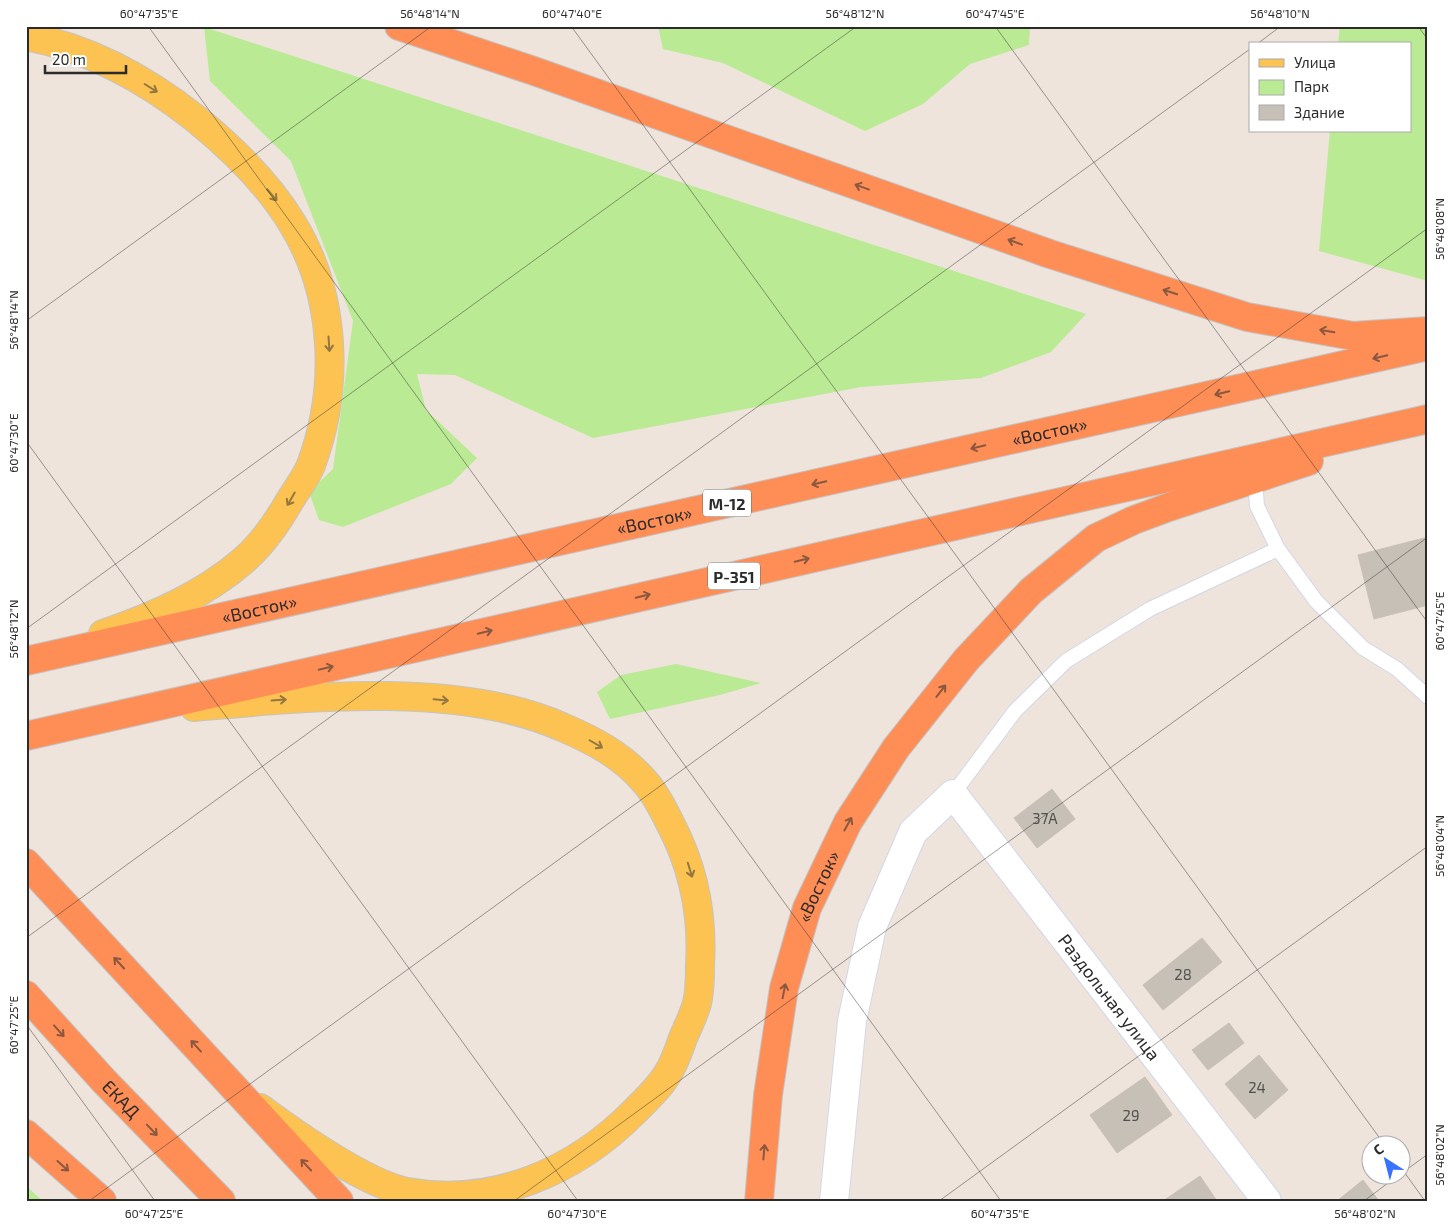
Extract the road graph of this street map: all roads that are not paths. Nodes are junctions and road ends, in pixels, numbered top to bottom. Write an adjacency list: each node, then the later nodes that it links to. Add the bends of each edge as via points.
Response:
1 (399, 26): 3 (highway, one-way to 1, via 1353,336 1247,317 1050,254)
2 (26, 36): 8 (main road, one-way to 8, via 89,55 126,72 180,107 234,150 277,199 293,224 318,283 326,312 330,347 323,425 310,467 283,512 244,560 207,587 165,610 134,624)
3 (1428, 331)
4 (1428, 346): 8 (highway, «Восток» / М-12, one-way to 8)
5 (1428, 419): 6 (highway, «Восток»); 10 (highway, Р-351, one-way to 5)
6 (1254, 480): 7 (lane, via 1257,506); 19 (highway, «Восток», one-way to 6, via 768,1095 784,988 807,908 848,822 896,748 966,660 1031,591 1096,538 1169,507)
7 (1278, 549): 9 (lane, via 1316,601 1363,648 1397,669); 11 (lane, via 1150,609 1066,662 1015,711)
8 (26, 659)
9 (1428, 697)
10 (33, 734): 14 (main road, one-way to 14, via 192,707 314,698 412,697 473,703 559,725 592,741 624,761 647,784 664,811 691,872 698,905 702,939 697,1001 669,1072 623,1123 585,1154 539,1177 494,1192 462,1195 406,1192 381,1183 322,1150)
11 (953, 794): 20 (street, via 913,832 872,927 852,1021); 21 (street, Раздольная улица)
12 (28, 866): 14 (highway, one-way to 12)
13 (26, 995): 17 (highway, ЕКАД, one-way to 17)
14 (233, 1087): 18 (highway, one-way to 14)
15 (26, 1134): 16 (highway, one-way to 16)
16 (102, 1201)
17 (221, 1201)
18 (340, 1201)
19 (760, 1201)
20 (834, 1201)
21 (1267, 1201)

